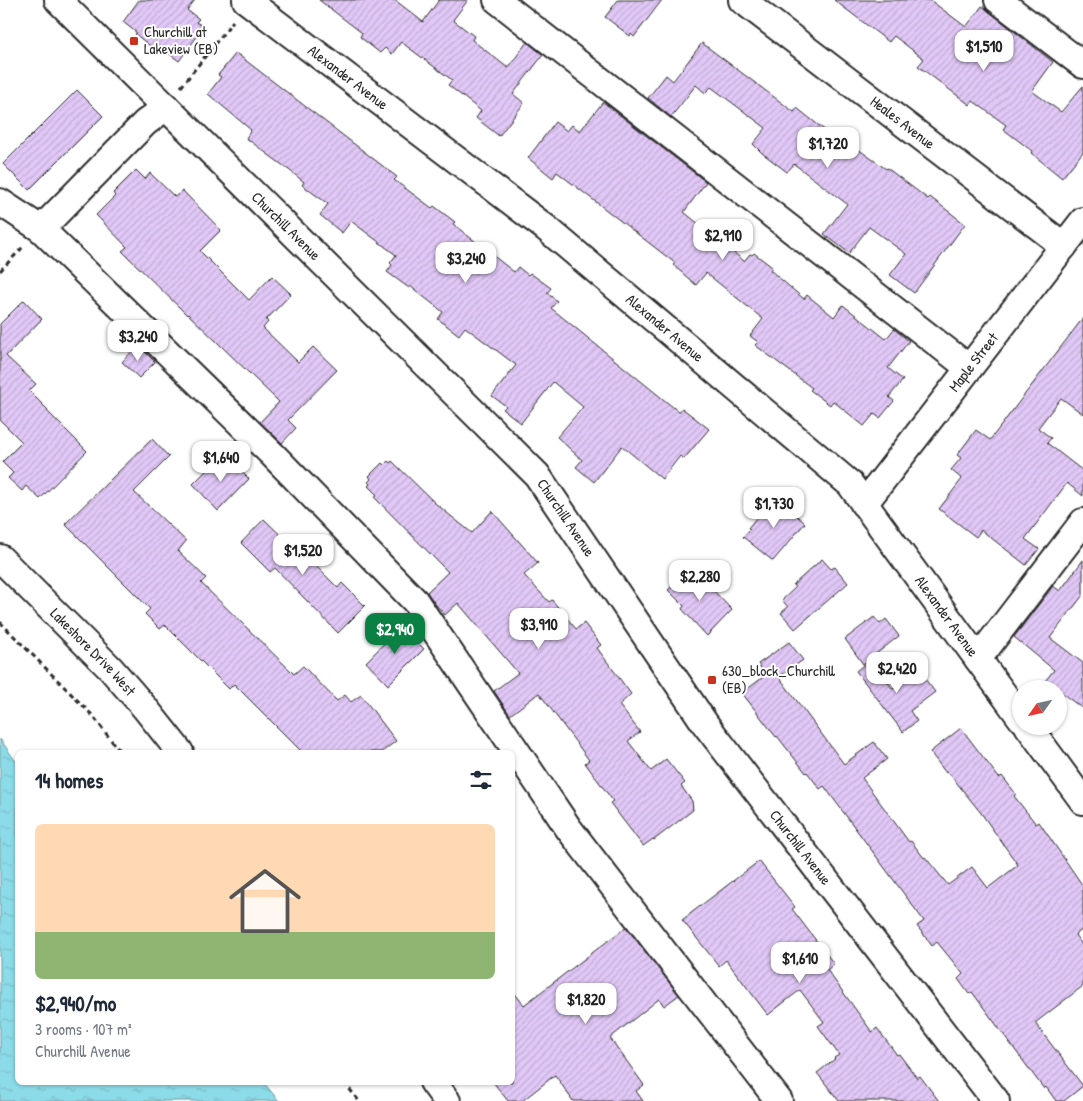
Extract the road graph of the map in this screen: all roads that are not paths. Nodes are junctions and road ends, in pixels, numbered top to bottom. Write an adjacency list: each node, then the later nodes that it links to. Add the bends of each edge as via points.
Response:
1 (58, 0): 7 (street, Churchill Avenue)
2 (497, 0): 12 (street)
3 (742, 0): 11 (street, Heales Avenue)
4 (998, 0): 6 (street)
5 (247, 1): 13 (street, Alexander Avenue, via 546,228 850,484)
6 (1083, 65)
7 (166, 107): 10 (street, via 144,123); 24 (street, Churchill Avenue, via 537,476 706,725)
8 (0, 202): 10 (street)
9 (1083, 221): 11 (street, Maple Street)
10 (41, 229): 23 (street, via 273,455 414,601 569,829)
11 (1064, 246): 12 (street, Maple Street)
12 (969, 368): 13 (street, Maple Street)
13 (864, 504): 16 (street, Alexander Avenue)
14 (1083, 522): 16 (street)
15 (0, 558): 19 (street, Lakeshore Drive West, via 111,669)
16 (978, 659): 17 (street, Alexander Avenue)
17 (1012, 706)
18 (1035, 735): 20 (street)
19 (178, 750)
20 (1083, 801)
21 (435, 1085): 22 (street)
22 (447, 1101)
23 (779, 1101)
24 (996, 1101)

